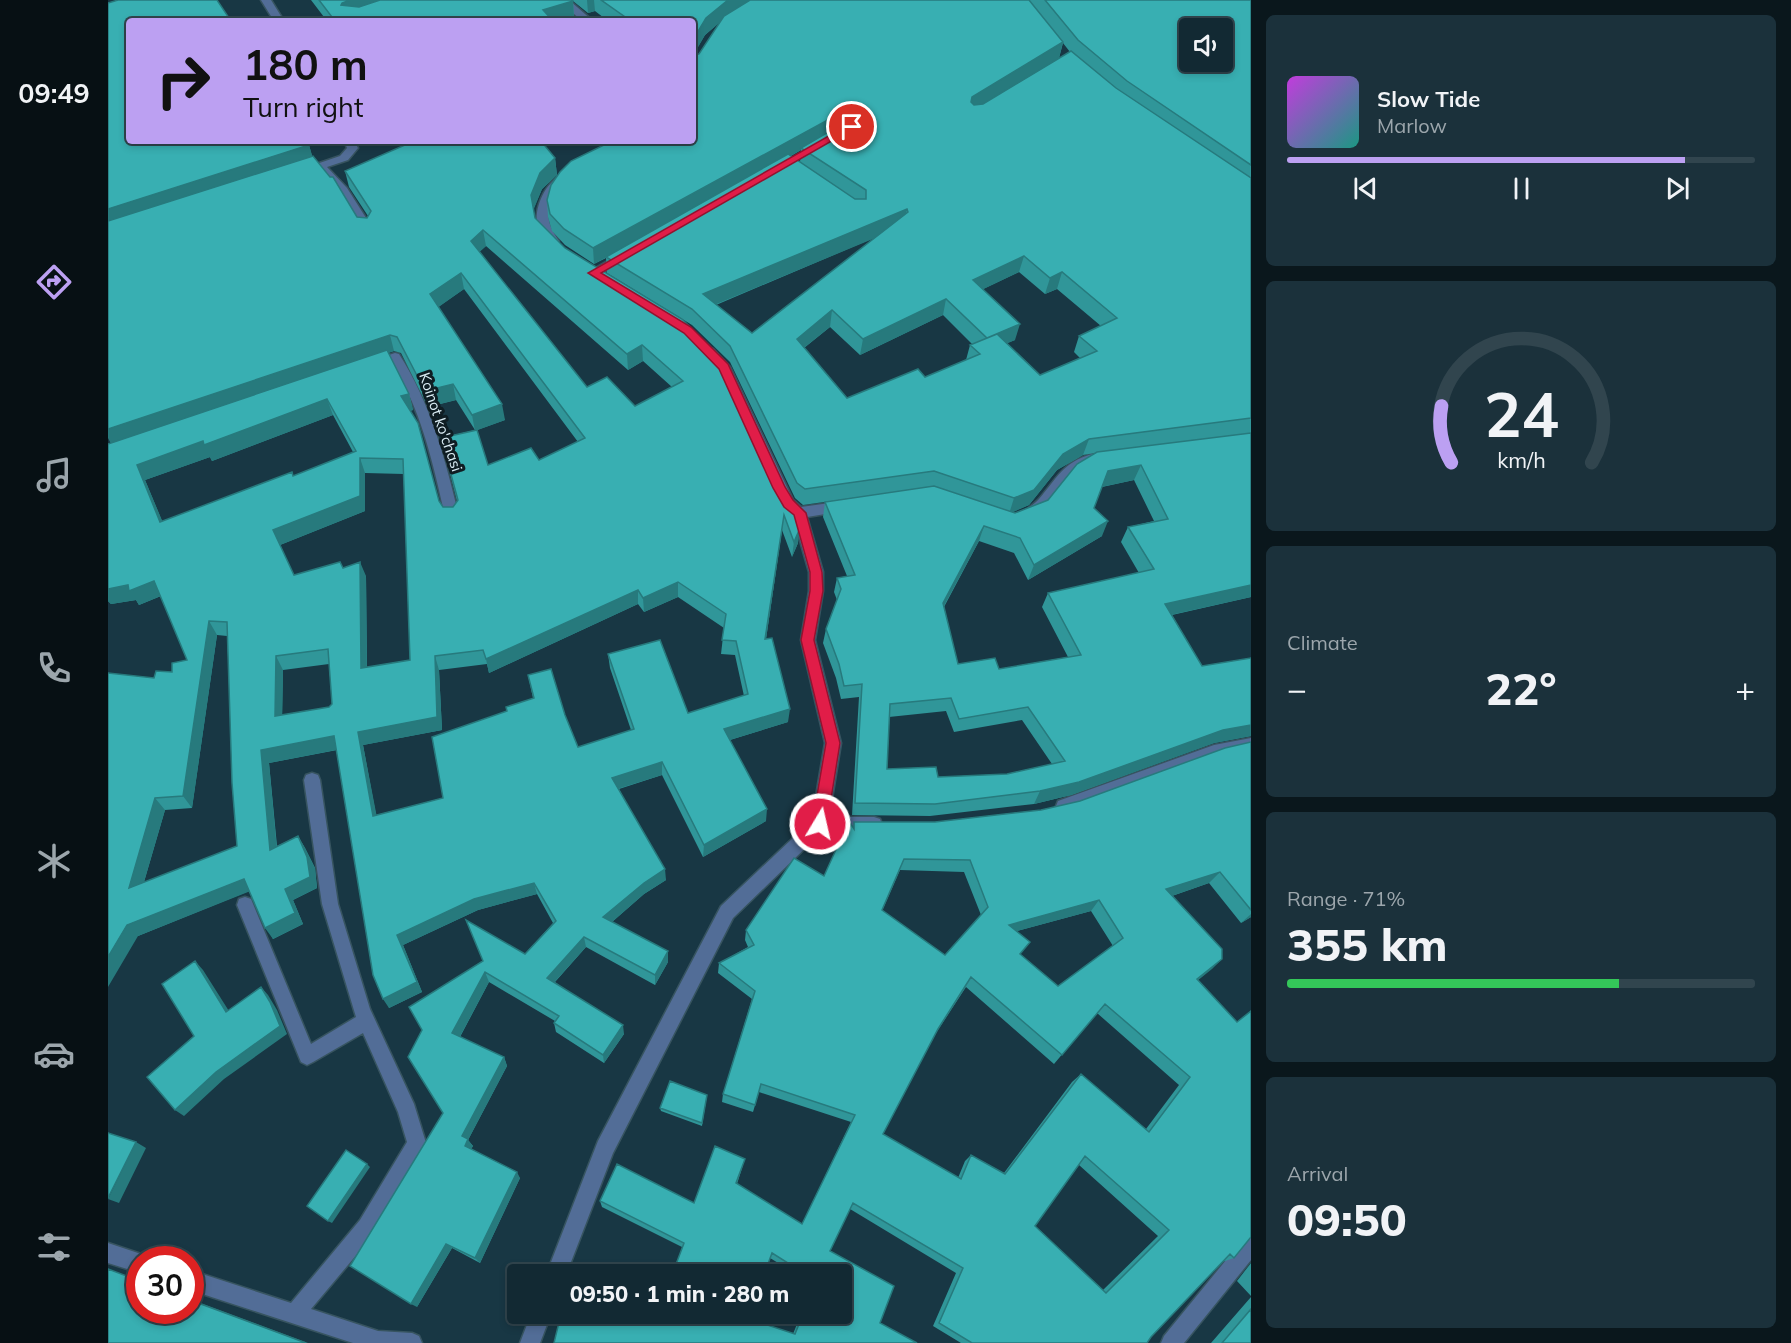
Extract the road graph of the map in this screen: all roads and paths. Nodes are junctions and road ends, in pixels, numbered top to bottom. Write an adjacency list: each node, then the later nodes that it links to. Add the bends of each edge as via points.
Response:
1 (266, 0): 3 (street)
2 (563, 0): 4 (street)
3 (277, 18)
4 (584, 18)
5 (351, 144): 6 (street, via 353,148 344,158)
6 (320, 165): 8 (street); 9 (street, via 343,190)
7 (578, 169): 11 (street, via 548,192 541,212 544,233)
8 (286, 176)
9 (367, 229)
10 (634, 250): 12 (street, via 598,276)
11 (565, 253)
12 (579, 264)
13 (702, 345): 17 (street, via 724,367 779,488)
14 (362, 368): 18 (street, Koinot ko'chasi, via 395,357 407,374 439,460)
15 (1111, 457): 19 (street, via 1072,467 1038,510)
16 (857, 504): 17 (street)
17 (799, 513): 23 (street, via 816,572 807,640 833,743)
18 (452, 516)
19 (1016, 520)
20 (1251, 745): 22 (street, via 1214,752)
21 (312, 780): 26 (street, via 330,904)
22 (1044, 811)
23 (820, 824): 24 (street); 30 (street, via 727,912 606,1148)
24 (886, 824)
25 (245, 905): 26 (street, via 307,1056)
26 (366, 1020): 32 (street, via 407,1111 417,1143 367,1227)
27 (1251, 1245): 36 (street)
28 (108, 1253): 29 (street)
29 (126, 1259)
30 (560, 1264)
31 (204, 1285): 32 (street)
32 (294, 1314): 34 (street, via 378,1341)
33 (537, 1324): 35 (street)
34 (412, 1343)
35 (530, 1343)
36 (1171, 1343)

